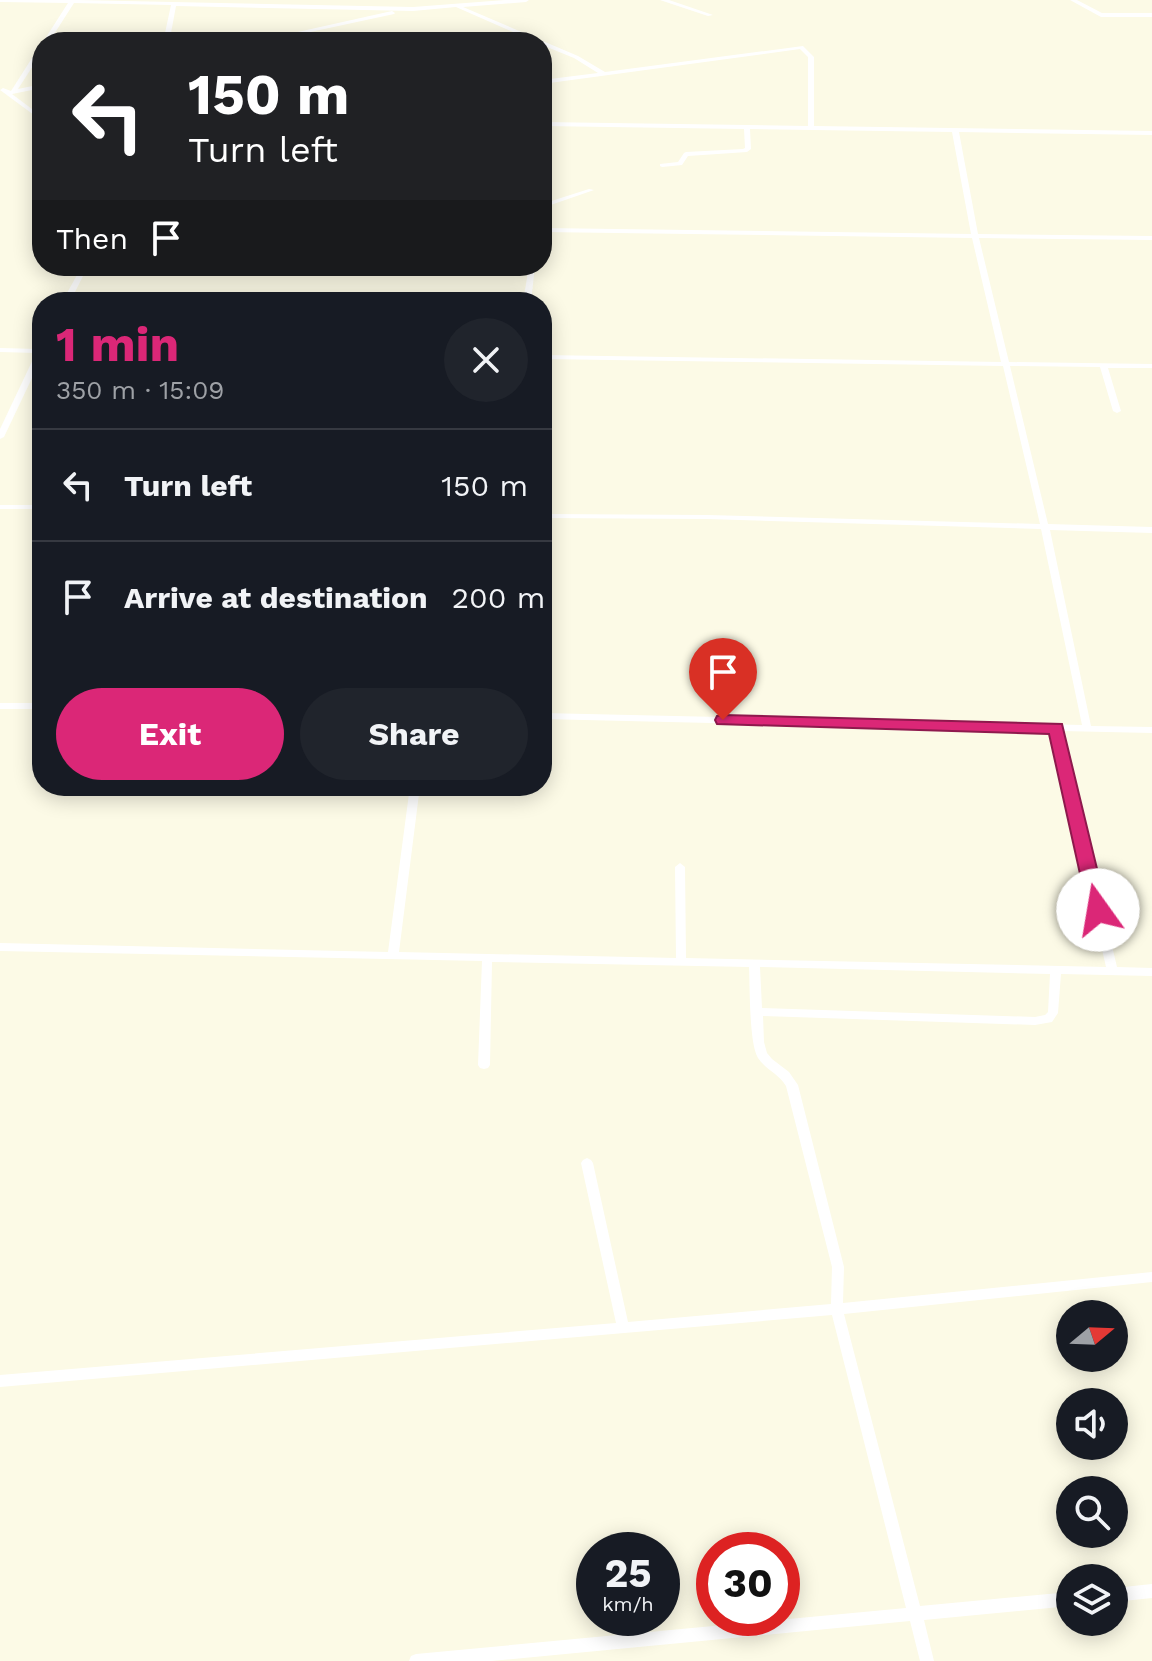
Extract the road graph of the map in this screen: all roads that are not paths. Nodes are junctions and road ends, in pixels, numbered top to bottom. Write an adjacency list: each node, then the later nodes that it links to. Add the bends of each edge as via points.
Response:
1 (0, 0): 6 (street)
2 (415, 0): 9 (street)
3 (526, 0): 8 (street)
4 (663, 0): 10 (street)
5 (1073, 0): 11 (street, via 1101,15)
6 (72, 1): 7 (street); 12 (street)
7 (174, 4): 9 (street); 13 (street)
8 (457, 6): 9 (street); 15 (street)
9 (413, 9): 14 (street)
10 (710, 15)
11 (1152, 15)
12 (52, 32)
13 (168, 32)
14 (305, 32)
15 (518, 32)
16 (552, 47): 18 (street)
17 (32, 60): 21 (street)
18 (604, 74): 19 (street); 25 (street, via 801,47 811,57)
19 (552, 81)
20 (32, 88): 21 (street)
21 (6, 92): 22 (street)
22 (32, 112)
23 (552, 124): 24 (street)
24 (747, 127): 25 (street); 28 (street, via 745,151 686,154 680,164)
25 (811, 128): 26 (street)
26 (955, 129): 27 (street); 32 (street)
27 (1152, 133)
28 (662, 165)
29 (591, 190): 30 (street)
30 (552, 203)
31 (552, 230): 32 (street)
32 (975, 235): 33 (street); 37 (street)
33 (1152, 238)
34 (0, 350): 35 (street)
35 (32, 350)
36 (552, 357): 37 (street)
37 (1006, 362): 38 (street); 46 (street)
38 (1103, 365): 39 (street); 41 (street)
39 (1152, 366)
40 (32, 371): 42 (street)
41 (1117, 411)
42 (0, 437)
43 (0, 507): 44 (street)
44 (32, 507)
45 (552, 516): 46 (street)
46 (1045, 528): 47 (street); 52 (street)
47 (1152, 530)
48 (0, 706): 49 (street)
49 (32, 706)
50 (552, 716): 51 (street)
51 (1056, 728): 52 (street); 62 (street)
52 (1087, 729): 53 (street)
53 (1152, 730)
54 (414, 796): 57 (street)
55 (680, 867): 59 (street)
56 (0, 947): 57 (street)
57 (393, 956): 58 (street)
58 (487, 958): 59 (street); 65 (street)
59 (681, 961): 60 (street)
60 (754, 964): 61 (street); 64 (street)
61 (1056, 970): 62 (street); 64 (street, via 1053,1013 1035,1021)
62 (1112, 971): 63 (street)
63 (1152, 972)
64 (757, 1012): 68 (street, via 760,1052 785,1072 792,1085 838,1267)
65 (484, 1065)
66 (587, 1163): 69 (street)
67 (1152, 1277): 68 (street)
68 (837, 1309): 69 (street); 74 (street)
69 (623, 1327): 70 (street)
70 (0, 1381)
71 (1152, 1591): 72 (street)
72 (1128, 1594)
73 (1056, 1600): 74 (street)
74 (915, 1614): 75 (street); 76 (street)
75 (416, 1661)
76 (927, 1661)

